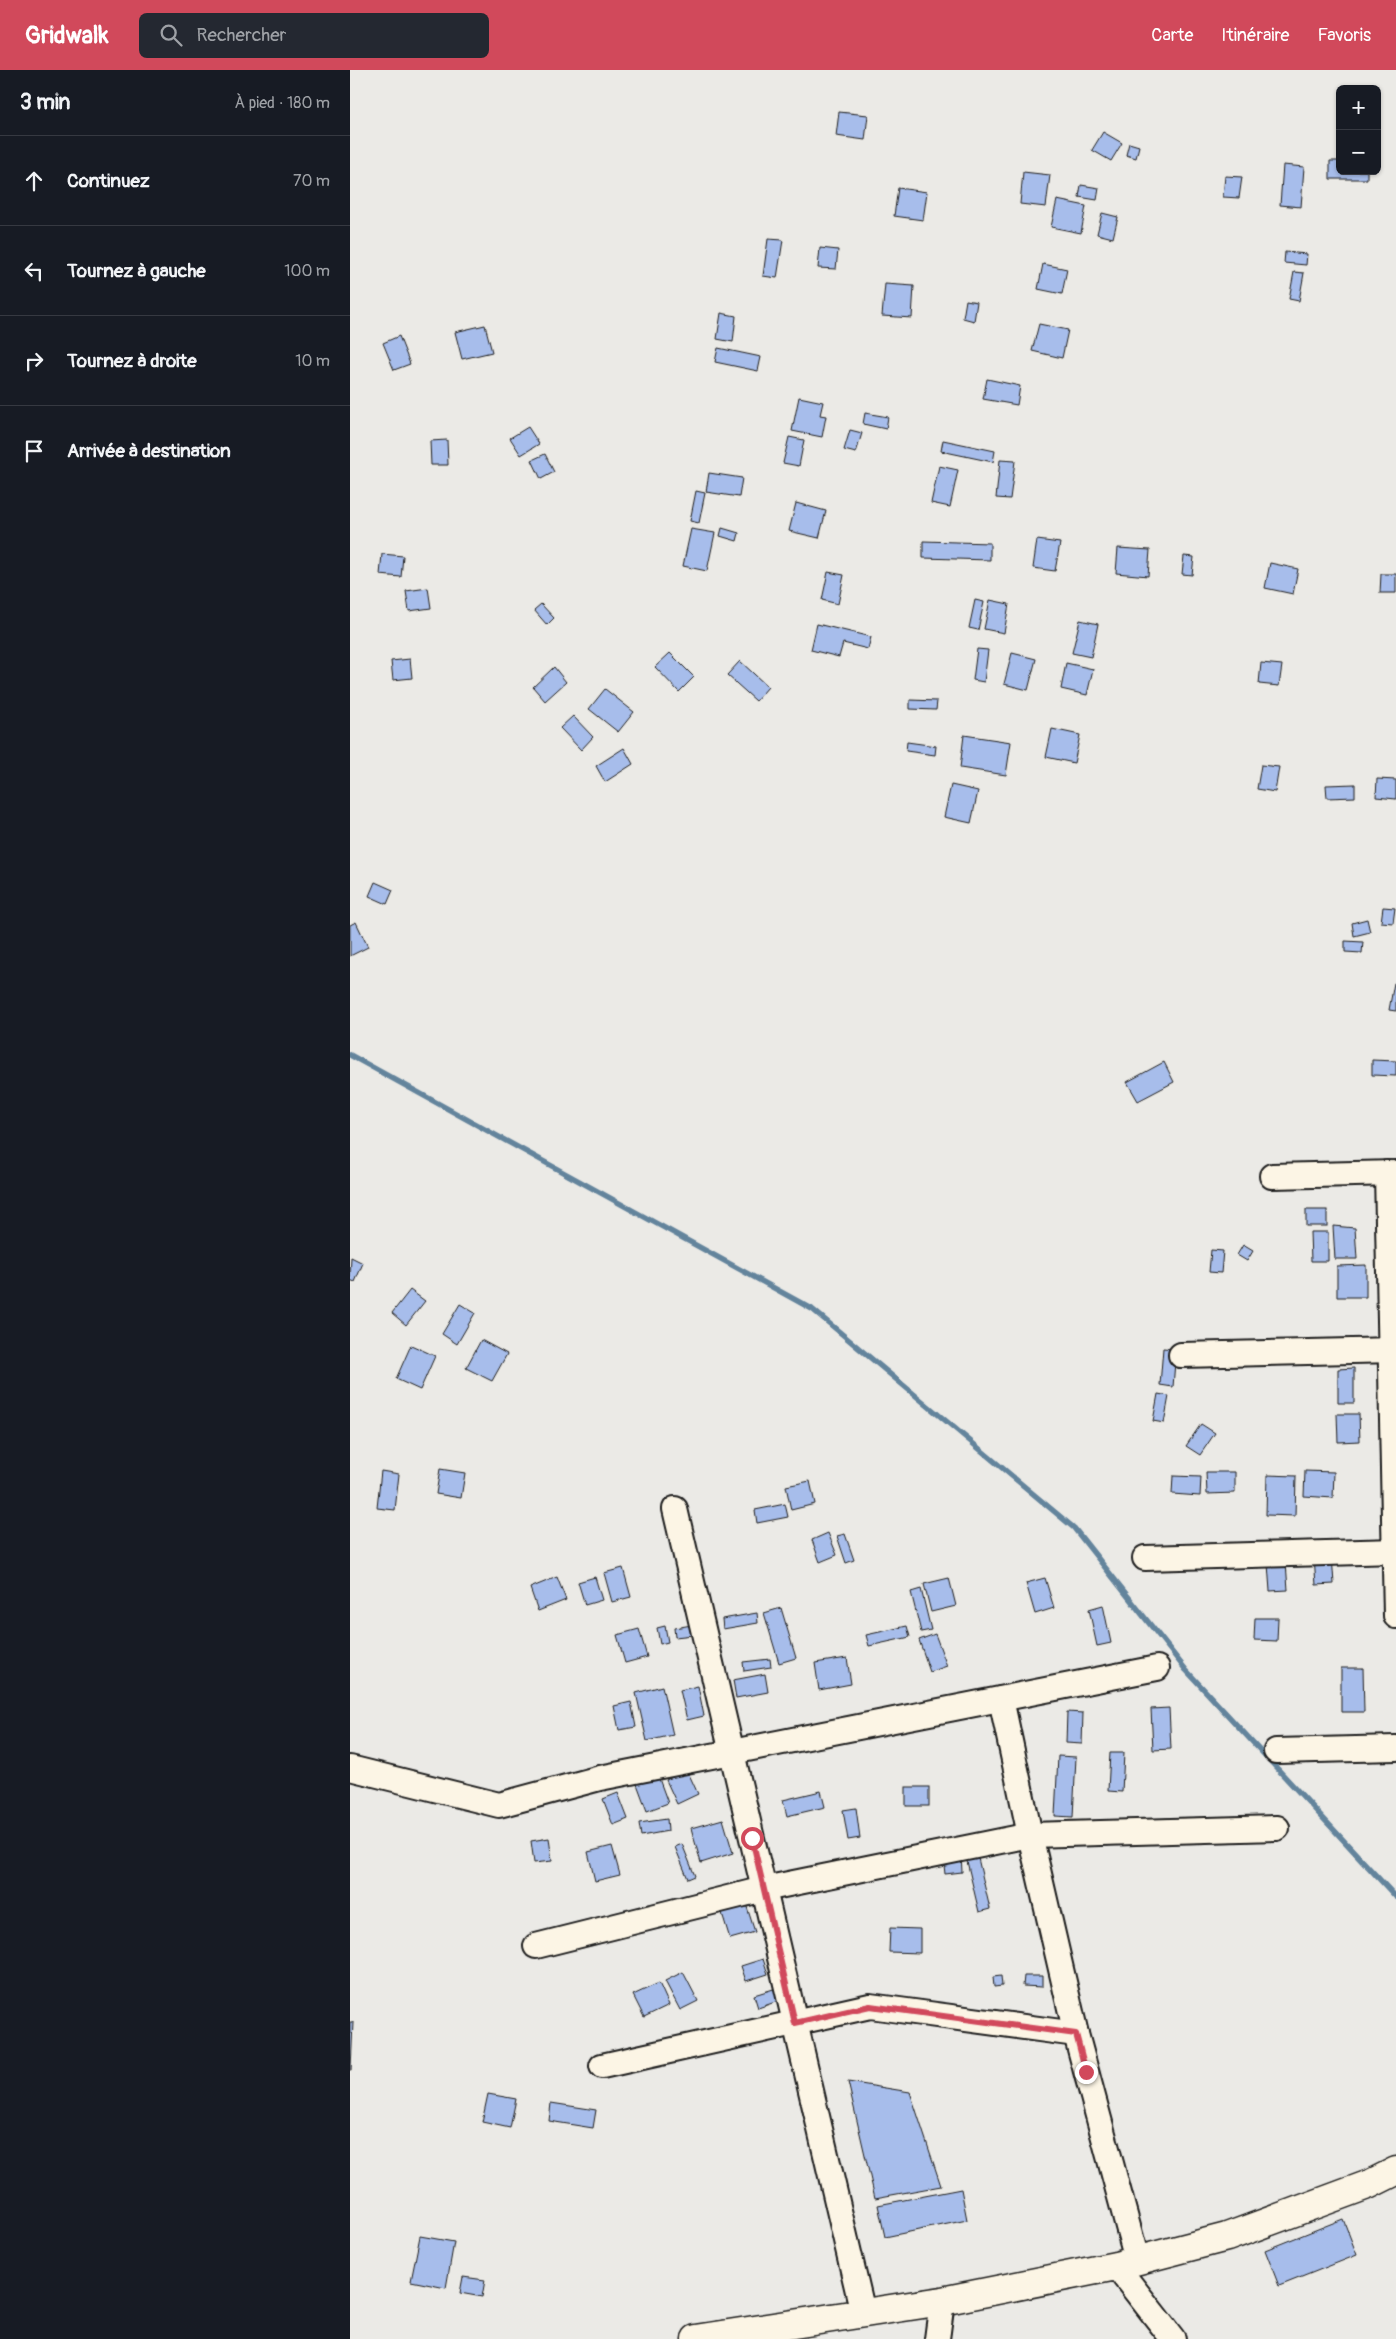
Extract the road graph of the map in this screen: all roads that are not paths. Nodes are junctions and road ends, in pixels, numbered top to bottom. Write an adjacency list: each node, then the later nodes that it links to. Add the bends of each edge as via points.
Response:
1 (1392, 1173): 2 (street); 3 (street)
2 (1272, 1176)
3 (1393, 1350): 4 (street); 6 (street)
4 (1181, 1355)
5 (675, 1509): 13 (street)
6 (1395, 1551): 7 (street); 8 (street)
7 (1144, 1558)
8 (1396, 1616)
9 (1157, 1668): 10 (street)
10 (1001, 1699): 13 (street); 16 (street)
11 (1396, 1748): 12 (street)
12 (1276, 1751)
13 (732, 1752): 14 (street, via 600,1778 499,1806); 17 (street)
14 (350, 1768)
15 (1277, 1828): 16 (street)
16 (1030, 1835): 17 (street); 20 (street)
17 (764, 1889): 18 (street); 19 (street)
18 (536, 1946)
19 (795, 2023): 20 (street, via 870,2006); 21 (street); 25 (street)
20 (1076, 2034): 23 (street)
21 (602, 2066)
22 (1396, 2171): 23 (main road, via 1370,2184 1227,2237)
23 (1127, 2263): 24 (main road); 29 (street)
24 (942, 2301): 25 (main road); 28 (street)
25 (863, 2313): 26 (main road)
26 (795, 2331): 27 (main road)
27 (696, 2339)
28 (937, 2339)
29 (1173, 2339)

